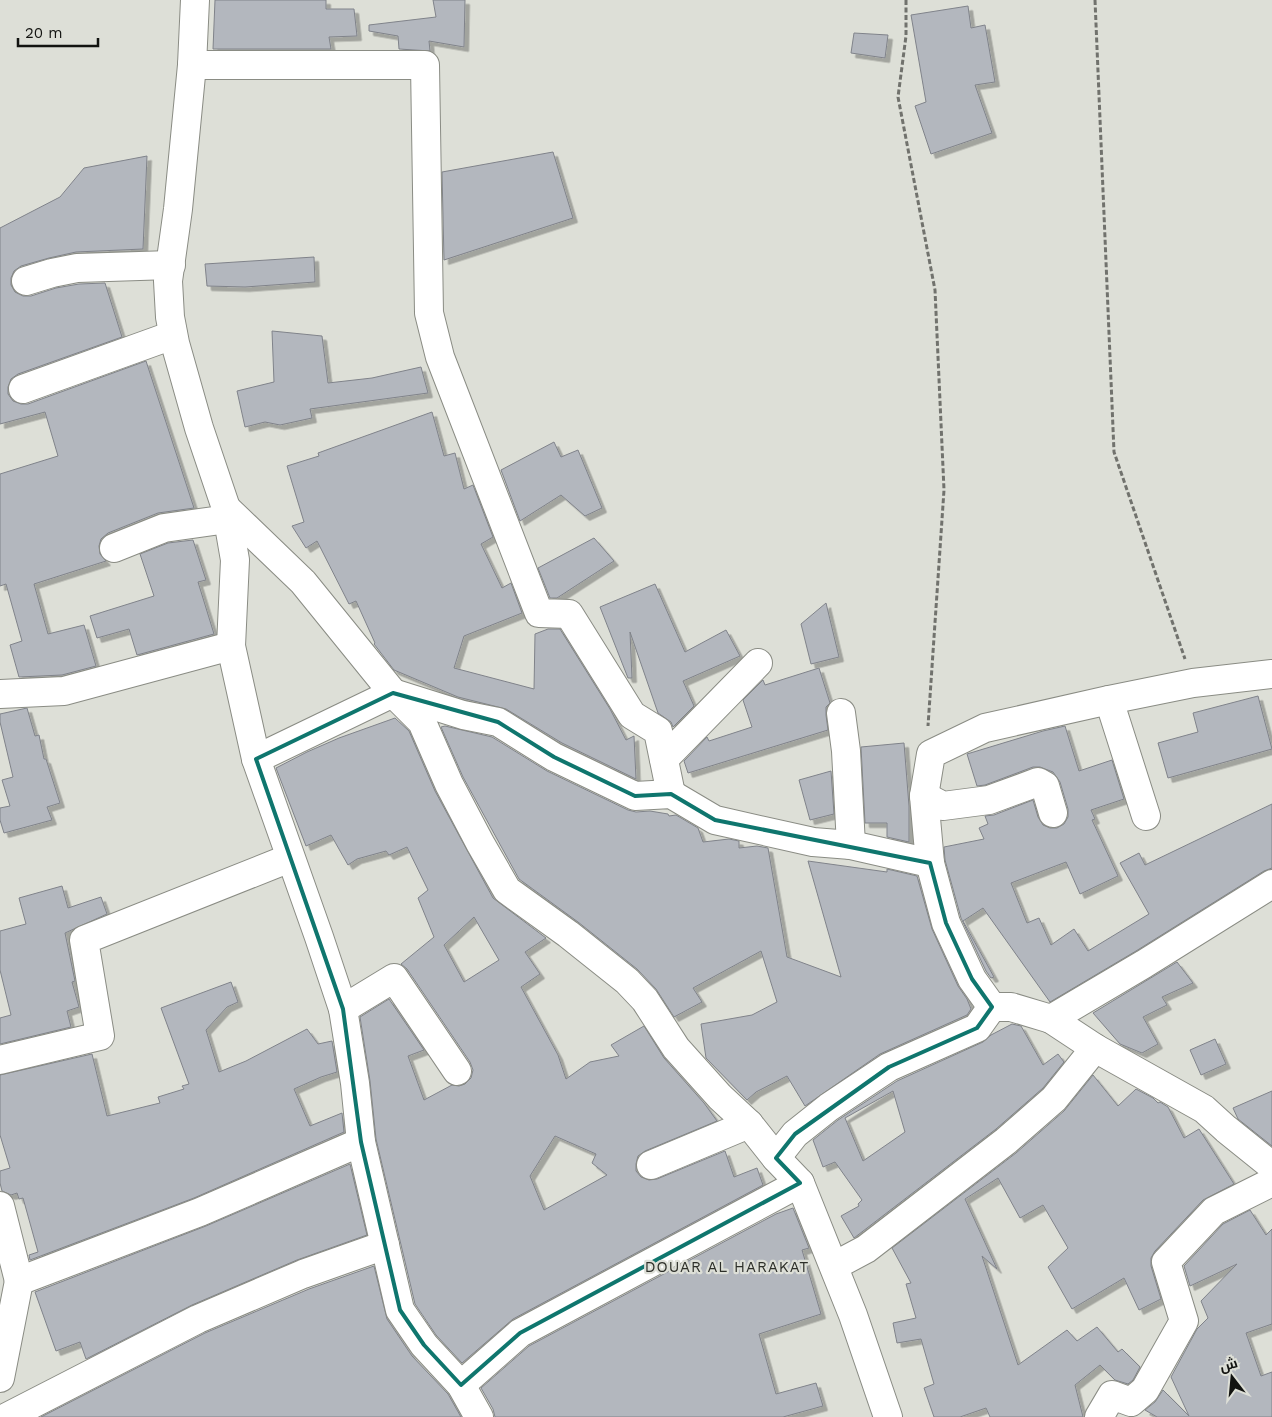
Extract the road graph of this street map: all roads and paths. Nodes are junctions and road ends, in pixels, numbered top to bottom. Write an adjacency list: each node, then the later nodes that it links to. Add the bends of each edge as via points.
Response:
1 (195, 0): 4 (street)
2 (906, 0): 19 (path, via 906,36 898,97 935,290 944,490 928,730)
3 (1095, 0): 14 (path, via 1114,452)
4 (192, 64): 5 (street); 20 (street, via 425,65 430,313 440,357 539,613 569,614 632,715 658,731)
5 (171, 265): 6 (street, via 77,268); 7 (street, via 168,281)
6 (26, 281)
7 (173, 335): 8 (street); 9 (street)
8 (23, 389)
9 (227, 514): 10 (street, via 164,528); 11 (street, via 235,560); 15 (street, via 303,582)
10 (114, 548)
11 (231, 646): 16 (street, via 64,691); 21 (street)
12 (758, 663): 20 (street)
13 (1272, 674): 14 (street)
14 (1193, 683): 17 (street)
15 (393, 693): 21 (street); 22 (street, via 463,715 498,722 554,757 635,796); 36 (street, via 422,722 449,784 507,890 627,981 645,1000 676,1048)
16 (0, 694)
17 (1109, 700): 19 (street, via 986,728); 25 (street)
18 (841, 713): 26 (street)
19 (932, 754): 23 (street)
20 (664, 758): 22 (street)
21 (256, 759): 27 (street)
22 (671, 794): 26 (street, via 715,820 813,842)
23 (924, 796): 24 (street, via 943,806 989,800 1038,782 1045,786); 28 (street)
24 (1053, 813)
25 (1146, 816)
26 (851, 845): 28 (street)
27 (290, 858): 31 (street); 34 (street, via 84,940 100,1036)
28 (930, 863): 30 (street, via 946,923 972,979)
29 (1272, 884): 32 (street)
30 (992, 1007): 32 (street, via 1011,1007); 38 (street, via 977,1028 889,1067 828,1107 796,1134)
31 (343, 1009): 35 (street, via 394,978); 37 (street)
32 (1051, 1019): 33 (street)
33 (1094, 1048): 39 (street, via 1204,1109); 45 (street, via 1054,1099 1006,1141 866,1249)
34 (0, 1060)
35 (457, 1071)
36 (749, 1124): 38 (street); 40 (street)
37 (361, 1142): 44 (street); 46 (street, via 200,1212)
38 (776, 1158): 42 (street)
39 (1272, 1164)
40 (652, 1165)
41 (1272, 1182): 52 (street, via 1214,1212 1166,1262 1184,1321 1145,1390 1131,1402 1112,1395)
42 (800, 1183): 45 (street); 48 (street, via 520,1333)
43 (0, 1206): 46 (street)
44 (385, 1245): 48 (street, via 400,1310 424,1345); 49 (street, via 303,1274 198,1319)
45 (834, 1266): 51 (street)
46 (19, 1281): 47 (street)
47 (0, 1378)
48 (460, 1385): 50 (street)
49 (7, 1417)
50 (479, 1417)
51 (888, 1417)
52 (1099, 1417)

